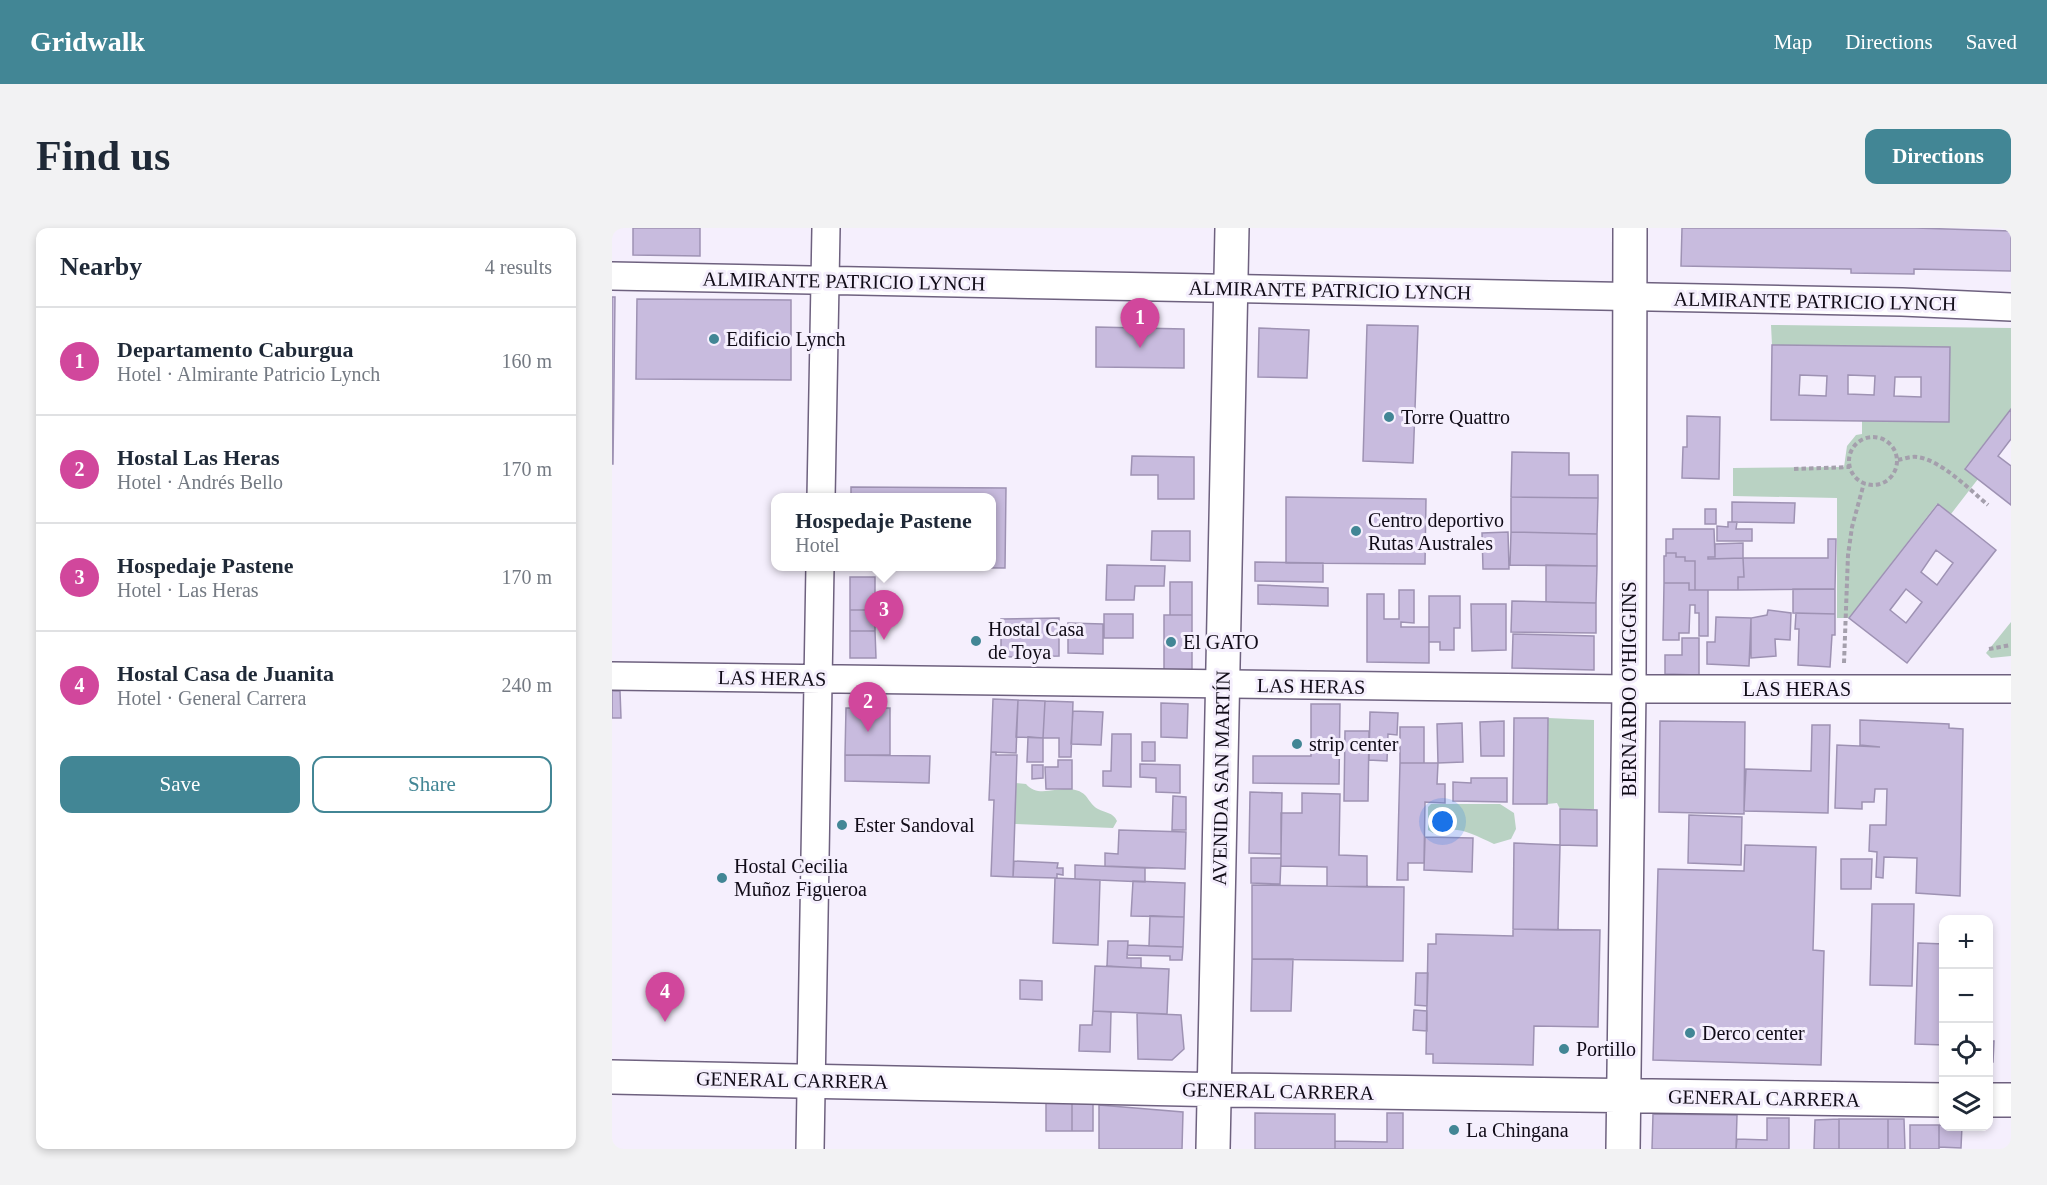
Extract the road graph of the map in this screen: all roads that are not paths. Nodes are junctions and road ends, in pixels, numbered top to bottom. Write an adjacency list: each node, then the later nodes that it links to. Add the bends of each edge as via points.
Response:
1 (826, 228): 5 (street)
2 (1232, 228): 6 (main road, AVENIDA SAN MARTÍN)
3 (1630, 228): 7 (main road, BERNARDO O'HIGGINS)
4 (612, 276): 5 (street, ALMIRANTE PATRICIO LYNCH)
5 (825, 280): 6 (street, ALMIRANTE PATRICIO LYNCH); 9 (street)
6 (1231, 288): 7 (street, ALMIRANTE PATRICIO LYNCH); 13 (main road, AVENIDA SAN MARTÍN)
7 (1628, 296): 8 (street, ALMIRANTE PATRICIO LYNCH); 14 (main road, BERNARDO O'HIGGINS)
8 (2011, 307)
9 (821, 493)
10 (820, 571): 12 (street)
11 (612, 676): 12 (street, LAS HERAS)
12 (818, 679): 13 (street, LAS HERAS); 17 (street)
13 (1222, 685): 14 (street, LAS HERAS); 18 (main road, AVENIDA SAN MARTÍN)
14 (1629, 689): 15 (street, LAS HERAS); 19 (main road, BERNARDO O'HIGGINS)
15 (2011, 689)
16 (612, 1077): 17 (main road, GENERAL CARRERA)
17 (812, 1081): 18 (main road, GENERAL CARRERA); 23 (street)
18 (1214, 1090): 19 (main road, GENERAL CARRERA); 24 (main road, AVENIDA SAN MARTÍN)
19 (1624, 1097): 20 (main road, GENERAL CARRERA); 25 (main road, BERNARDO O'HIGGINS)
20 (1939, 1100)
21 (1993, 1100): 22 (main road)
22 (2011, 1100)
23 (810, 1149)
24 (1213, 1149)
25 (1623, 1149)

